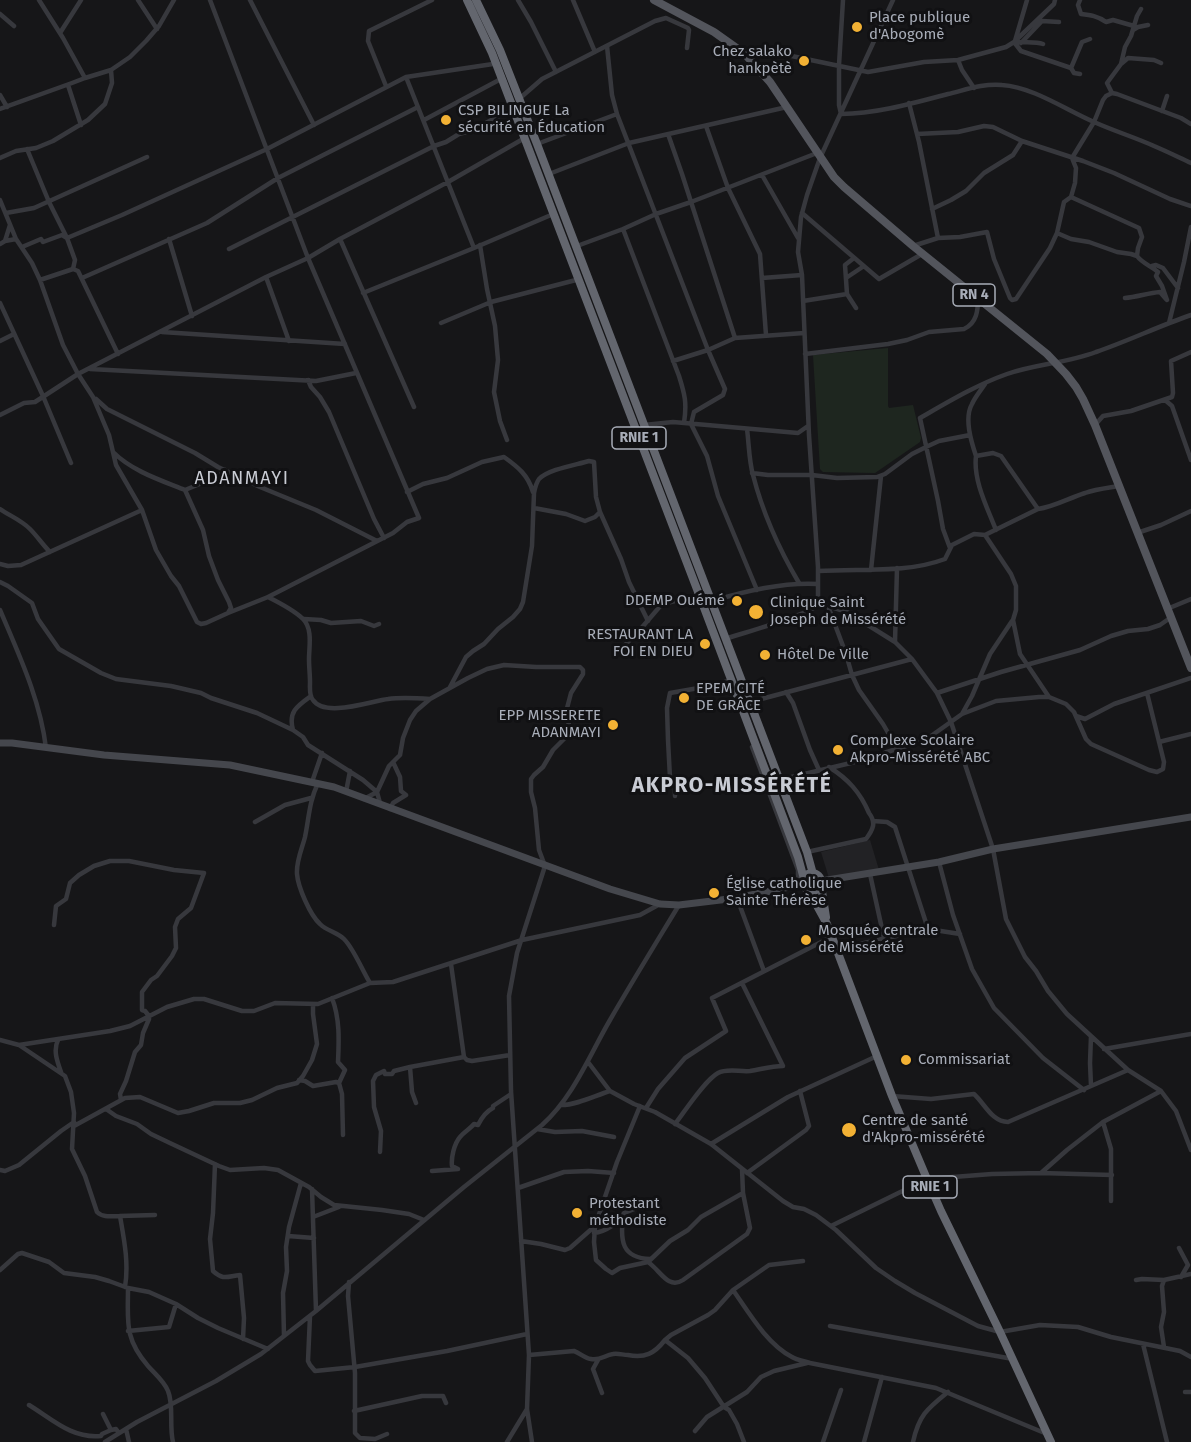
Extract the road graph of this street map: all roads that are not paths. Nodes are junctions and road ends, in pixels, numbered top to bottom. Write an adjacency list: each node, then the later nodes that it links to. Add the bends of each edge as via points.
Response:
1 (39, 0): 25 (street)
2 (81, 0): 25 (street)
3 (138, 0): 24 (street)
4 (174, 0): 24 (street)
5 (210, 0): 76 (street)
6 (432, 0): 47 (street, via 369,31 368,41)
7 (465, 0): 35 (street); 214 (highway, RNIE 1, via 492,53)
8 (476, 0): 52 (highway, RNIE 1)
9 (518, 0): 41 (street)
10 (573, 0): 31 (street)
11 (654, 0): 32 (main road, RN 4, via 714,32)
12 (843, 0): 37 (street)
13 (893, 0): 40 (street)
14 (1027, 0): 27 (street)
15 (1055, 0): 27 (street)
16 (1080, 0): 23 (street, via 1081,14)
17 (252, 1): 66 (street)
18 (1141, 9): 23 (street)
19 (0, 14): 22 (street)
20 (1059, 22): 27 (street, via 1042,21)
21 (1148, 25): 23 (street)
22 (14, 26)
23 (1134, 28): 36 (street)
24 (157, 29): 39 (street)
25 (60, 33): 44 (street)
26 (1090, 39): 38 (street, via 1082,42)
27 (1018, 42): 28 (street); 33 (street); 38 (street, via 1021,51)
28 (1043, 44)
29 (607, 46): 30 (street, via 666,18 688,28); 31 (street); 60 (street)
30 (687, 48)
31 (595, 52): 41 (street)
32 (745, 54): 37 (street, via 748,50 763,50); 56 (main road, RN 4)
33 (958, 60): 40 (street, via 893,66 874,72); 48 (street)
34 (1161, 63): 36 (street, via 1128,58)
35 (493, 64): 43 (street); 45 (street)
36 (1121, 64): 49 (street, via 1107,83)
37 (839, 65): 40 (street); 61 (street)
38 (1071, 68): 42 (street)
39 (111, 70): 44 (street); 65 (street, via 112,83 105,104)
40 (861, 70): 61 (street)
41 (556, 72): 52 (street)
42 (1080, 74)
43 (406, 77): 47 (street); 55 (street)
44 (85, 78): 46 (street)
45 (499, 80): 58 (street); 62 (street)
46 (68, 85): 54 (street); 65 (street)
47 (386, 86): 66 (street)
48 (974, 88): 53 (street); 63 (street, via 1001,84 1020,88)
49 (1112, 93): 59 (street); 63 (street, via 1102,100)
50 (0, 95): 54 (street)
51 (1167, 96): 59 (street)
52 (519, 99): 73 (highway, RNIE 1)
53 (909, 103): 61 (street); 69 (street)
54 (7, 107): 57 (street)
55 (418, 107): 62 (street); 84 (street)
56 (787, 107): 67 (street); 77 (main road, RN 4)
57 (0, 109)
58 (511, 110): 70 (street); 74 (street)
59 (1162, 111): 64 (street)
60 (617, 114): 72 (street); 73 (street)
61 (841, 114): 77 (street)
62 (424, 120): 74 (street)
63 (1094, 122): 80 (street); 81 (street)
64 (1191, 124)
65 (81, 125): 75 (street, via 53,141)
66 (314, 125): 76 (street)
67 (706, 126): 68 (street); 86 (street)
68 (668, 134): 72 (street); 90 (street)
69 (917, 134): 71 (street, via 984,126); 92 (street)
70 (523, 139): 85 (street); 95 (street)
71 (1022, 141): 80 (street); 92 (street, via 1012,155 984,173 966,191)
72 (629, 143): 82 (street); 96 (street)
73 (537, 144): 82 (highway, RNIE 1)
74 (434, 146): 85 (street); 97 (street)
75 (27, 149): 79 (street); 89 (street)
76 (267, 149): 84 (street); 103 (street)
77 (819, 155): 83 (street); 94 (street); 112 (main road, RN 4, via 844,187)
78 (147, 157): 89 (street)
79 (0, 158)
80 (1072, 158): 87 (street, via 1076,168); 91 (street)
81 (1191, 163)
82 (549, 174): 111 (highway, RNIE 1)
83 (762, 175): 86 (street); 108 (street)
84 (278, 178): 97 (street); 106 (street, via 207,223)
85 (448, 183): 107 (street); 114 (street)
86 (728, 188): 90 (street); 126 (street, via 760,254)
87 (1071, 196): 101 (street, via 1064,202); 117 (street, via 1139,228 1142,237)
88 (0, 200): 93 (street)
89 (49, 202): 93 (street); 103 (street)
90 (691, 202): 96 (street); 149 (street)
91 (1190, 206)
92 (932, 209): 104 (street)
93 (6, 213): 98 (street)
94 (802, 213): 108 (street); 119 (street)
95 (551, 214): 110 (street); 129 (street)
96 (656, 214): 100 (street); 153 (street)
97 (292, 217): 115 (street); 118 (street)
98 (10, 225): 105 (street); 109 (street)
99 (1191, 227): 102 (street)
100 (622, 229): 111 (street); 157 (street)
101 (1057, 233): 104 (street, via 1012,300 987,232); 117 (street)
102 (1190, 237): 130 (street)
103 (67, 238): 113 (street, via 62,235 43,242 41,239); 122 (street, via 75,260)
104 (938, 238): 112 (street)
105 (16, 239): 109 (street); 113 (street)
106 (169, 239): 125 (street); 142 (street)
107 (339, 239): 118 (street); 131 (street)
108 (799, 240): 123 (street)
109 (3, 242)
110 (480, 245): 114 (street); 136 (street)
111 (577, 246): 171 (highway, RNIE 1)
112 (913, 246): 116 (main road, RN 4)
113 (22, 247): 128 (street)
114 (474, 248): 131 (street)
115 (229, 249)
116 (922, 254): 120 (street, via 879,279); 133 (main road, RN 4)
117 (1137, 256): 121 (street)
118 (308, 258): 124 (street); 152 (street)
119 (854, 258): 120 (street); 127 (street, via 845,265)
120 (864, 266): 127 (street)
121 (1152, 266): 130 (street, via 1163,268); 135 (street, via 1158,272 1156,276)
122 (73, 268): 125 (street); 128 (street)
123 (802, 275): 126 (street); 137 (street)
124 (266, 277): 142 (street); 151 (street)
125 (82, 278): 154 (street)
126 (762, 278): 148 (street)
127 (846, 278): 132 (street)
128 (40, 280): 161 (street, via 63,345)
129 (576, 280): 136 (street); 214 (street)
130 (1178, 288): 139 (street)
131 (363, 293): 167 (street)
132 (847, 294): 137 (street); 140 (street)
133 (978, 298): 155 (street, via 977,314 964,329 929,332 882,345); 158 (main road, RN 4)
134 (1125, 298): 135 (street, via 1160,292)
135 (1167, 300): 139 (street)
136 (491, 302): 143 (street); 177 (street, via 498,360 494,392)
137 (803, 302): 146 (street)
138 (0, 303): 147 (street)
139 (1174, 304): 144 (street)
140 (856, 308)
141 (1191, 315): 144 (street)
142 (192, 316): 145 (street)
143 (441, 322)
144 (1169, 323): 158 (street)
145 (161, 332): 151 (street); 154 (street)
146 (804, 333): 148 (street); 155 (street)
147 (14, 334): 150 (street); 164 (street)
148 (766, 335): 149 (street)
149 (735, 338): 153 (street)
150 (0, 341)
151 (289, 341): 152 (street)
152 (345, 344): 160 (street)
153 (708, 350): 157 (street); 170 (street, via 725,393 694,411)
154 (118, 354): 159 (street)
155 (805, 354): 173 (street)
156 (1190, 354): 166 (street, via 1171,361 1173,393)
157 (674, 361): 169 (street, via 686,398)
158 (1056, 363): 163 (street, via 1031,367); 172 (main road, RN 4, via 1076,387)
159 (88, 369): 161 (street); 162 (street)
160 (356, 373): 162 (street); 190 (street)
161 (78, 374): 164 (street); 165 (street)
162 (308, 380): 201 (street, via 329,412)
163 (985, 384): 176 (street, via 969,411); 179 (street, via 920,418)
164 (43, 396): 168 (street); 183 (street)
165 (93, 396): 180 (street); 184 (street, via 108,409)
166 (1168, 399): 172 (street, via 1104,416); 182 (street)
167 (414, 407)
168 (0, 416)
169 (684, 423): 170 (street); 171 (street)
170 (691, 424): 174 (street); 212 (street, via 707,456 718,496)
171 (644, 425): 216 (highway, RNIE 1)
172 (1095, 425): 188 (main road, RN 4)
173 (808, 426): 175 (street); 178 (street)
174 (747, 429): 175 (street); 185 (street)
175 (798, 433): 178 (street)
176 (970, 435): 179 (street); 181 (street)
177 (507, 440)
178 (809, 443): 186 (street)
179 (926, 447): 187 (street); 203 (street)
180 (113, 452): 189 (street, via 150,476); 195 (street, via 116,465)
181 (976, 456): 194 (street, via 1001,456); 198 (street, via 981,490)
182 (1191, 459)
183 (71, 463)
184 (225, 470): 189 (street, via 219,477); 202 (street)
185 (752, 473): 186 (street); 210 (street, via 770,525)
186 (812, 475): 187 (street); 208 (street)
187 (881, 476): 207 (street)
188 (1119, 486): 194 (street); 199 (main road, RN 4)
189 (185, 490): 221 (street, via 229,602)
190 (407, 492): 191 (street, via 504,457 518,467); 201 (street, via 419,518)
191 (534, 492): 192 (street); 196 (street, via 544,476 593,461)
192 (534, 508): 196 (street, via 585,521); 239 (street, via 532,546 520,609 466,657)
193 (0, 509): 204 (street, via 30,528)
194 (1038, 509): 198 (street)
195 (142, 510): 204 (street); 221 (street, via 156,550 180,586 197,622 206,623)
196 (600, 512): 224 (street)
197 (1191, 512): 199 (street)
198 (996, 530): 200 (street)
199 (1137, 533): 219 (main road, RN 4)
200 (985, 535): 203 (street, via 974,534); 225 (street, via 1016,586)
201 (384, 537): 202 (street)
202 (377, 541): 213 (street)
203 (950, 548): 206 (street, via 943,559)
204 (50, 552): 205 (street, via 14,567)
205 (0, 564)
206 (897, 568): 207 (street); 228 (street)
207 (871, 570): 208 (street)
208 (818, 571): 211 (street)
209 (0, 582): 252 (street, via 32,603 59,649 101,673 201,693)
210 (799, 583): 211 (street); 212 (street)
211 (818, 584): 217 (street)
212 (757, 590): 216 (street)
213 (268, 597): 221 (street); 223 (street)
214 (699, 597): 224 (street, via 662,604); 233 (highway, RNIE 1); 238 (street)
215 (1191, 599): 219 (street)
216 (710, 602): 227 (highway, RNIE 1)
217 (818, 605): 218 (street); 227 (street)
218 (828, 606): 228 (street, via 847,612); 235 (street)
219 (1167, 609): 222 (main road, RN 4)
220 (0, 610): 256 (street, via 31,684)
221 (228, 613)
222 (1170, 618): 230 (main road, RN 4); 232 (street, via 1154,627 1111,636 1080,651)
223 (304, 619): 226 (street); 243 (street, via 310,638)
224 (648, 621): 229 (street)
225 (1013, 621): 232 (street, via 1018,647); 237 (street)
226 (379, 624)
227 (725, 639): 233 (highway, RNIE 1)
228 (895, 642): 231 (street)
229 (617, 653)
230 (1189, 657): 234 (main road, RN 4)
231 (912, 659): 235 (street); 241 (street)
232 (1027, 664): 237 (street); 244 (street)
233 (731, 666): 246 (highway, RNIE 1); 283 (highway, RNIE 1)
234 (1191, 668)
235 (852, 675): 240 (street); 257 (street)
236 (1191, 678): 242 (street)
237 (977, 680): 241 (street); 247 (street)
238 (728, 681): 267 (street, via 670,693 668,740); 284 (street, via 798,870 796,880)
239 (449, 689): 245 (street); 278 (street, via 487,669 504,665 583,670 566,712 568,735 531,779 539,850)
240 (786, 692): 246 (street); 261 (street, via 794,703)
241 (937, 693): 250 (street)
242 (1148, 693): 249 (street); 254 (street)
243 (310, 696): 245 (street, via 321,706 342,708 388,699); 252 (street, via 294,711)
244 (1049, 697): 247 (street, via 996,701); 248 (street, via 1066,704)
245 (430, 699): 259 (street, via 410,720 400,754)
246 (750, 702): 263 (highway, RNIE 1)
247 (962, 714): 250 (street)
248 (1076, 716): 249 (street); 251 (street)
249 (1085, 719): 251 (street)
250 (951, 722): 257 (street, via 931,736); 275 (street)
251 (1082, 728): 254 (street, via 1091,744 1149,771 1163,769)
252 (293, 730): 258 (street)
253 (1191, 734): 254 (street)
254 (1159, 741)
255 (0, 743): 256 (main road)
256 (46, 747): 264 (main road, via 230,765)
257 (898, 750): 260 (street)
258 (322, 753): 262 (street); 264 (street)
259 (393, 762): 266 (street); 271 (street, via 406,795)
260 (829, 767): 261 (street); 273 (street, via 852,784)
261 (819, 770): 263 (street)
262 (350, 771): 265 (street); 266 (street)
263 (779, 780): 276 (highway, RNIE 1)
264 (315, 783): 265 (main road); 268 (street)
265 (346, 792): 269 (main road)
266 (377, 792): 269 (street); 270 (street)
267 (675, 796)
268 (311, 798): 274 (street, via 285,805); 298 (street, via 298,860 300,885 315,918 346,941)
269 (364, 799): 270 (main road)
270 (381, 805): 271 (main road)
271 (390, 809): 278 (main road)
272 (1191, 817): 275 (main road)
273 (873, 820): 276 (street, via 866,838); 279 (street, via 895,827)
274 (255, 822)
275 (993, 849): 277 (main road); 304 (street, via 1006,919 1025,957 1047,991)
276 (807, 852): 280 (highway, RNIE 1)
277 (939, 862): 279 (main road); 291 (street)
278 (545, 866): 286 (main road); 294 (street)
279 (907, 867): 281 (main road); 290 (street)
280 (813, 874): 282 (highway); 283 (highway, via 809,874)
281 (870, 874): 282 (main road); 293 (street)
282 (821, 883): 283 (highway, via 816,890); 288 (highway, RNIE 1)
283 (805, 885): 284 (main road); 288 (highway, RNIE 1)
284 (782, 888): 285 (main road)
285 (737, 898): 287 (main road); 297 (street)
286 (660, 904): 287 (main road); 294 (street, via 640,915)
287 (679, 905): 312 (street)
288 (827, 924): 292 (highway, RNIE 1)
289 (54, 925): 302 (street, via 56,906 66,899 70,883 94,866 129,861 204,873 191,908 178,919 172,956 142,992 142,1010)
290 (928, 929): 291 (street); 293 (street)
291 (960, 934): 319 (street, via 972,969 994,1008 1043,1058)
292 (832, 936): 295 (highway, RNIE 1); 297 (street)
293 (884, 938): 295 (street)
294 (522, 940): 296 (street); 309 (street, via 509,996)
295 (836, 949): 310 (highway, RNIE 1)
296 (451, 964): 298 (street, via 393,982); 311 (street)
297 (764, 971): 299 (street)
298 (370, 983): 300 (street)
299 (742, 983): 329 (street, via 712,998 726,1031 685,1058); 333 (street, via 783,1066 718,1072)
300 (332, 998): 301 (street); 317 (street, via 337,1010 338,1062 345,1070)
301 (313, 1004): 302 (street, via 275,1003 242,1011 194,999); 316 (street, via 317,1044)
302 (149, 1016): 306 (street, via 130,1026); 325 (street)
303 (1191, 1034): 308 (street)
304 (1091, 1036): 308 (street); 318 (street)
305 (0, 1040): 307 (street)
306 (58, 1040): 307 (street); 315 (street, via 56,1059)
307 (19, 1045): 315 (street)
308 (1104, 1049): 314 (street)
309 (510, 1055): 311 (street, via 472,1061); 323 (street)
310 (877, 1056): 321 (street); 324 (highway, RNIE 1)
311 (464, 1057): 313 (street)
312 (588, 1062): 320 (street); 327 (street)
313 (410, 1068): 326 (street); 341 (street, via 388,1075 384,1071 373,1081 374,1107 381,1131)
314 (1128, 1070): 318 (street); 322 (street)
315 (62, 1074): 332 (street, via 71,1092)
316 (299, 1080): 317 (street, via 313,1086); 325 (street, via 252,1100 214,1103 178,1113 140,1097)
317 (339, 1083): 336 (street)
318 (1091, 1086): 319 (street)
319 (1084, 1090): 324 (street, via 1008,1122 998,1120 974,1094 931,1099)
320 (610, 1091): 327 (street); 328 (street)
321 (800, 1091): 338 (street); 347 (street, via 809,1126)
322 (1161, 1091): 331 (street); 335 (street)
323 (511, 1094): 339 (street); 345 (street, via 460,1137 451,1160 458,1169)
324 (892, 1096): 350 (highway, RNIE 1)
325 (121, 1100): 330 (street)
326 (416, 1103)
327 (561, 1105): 334 (street)
328 (640, 1106): 329 (street); 346 (street)
329 (646, 1108): 333 (street)
330 (106, 1109): 332 (street); 342 (street)
331 (1103, 1122): 348 (street); 349 (street, via 1111,1149)
332 (74, 1124): 344 (street, via 19,1165); 359 (street, via 72,1149 97,1212)
333 (675, 1124): 338 (street)
334 (537, 1129): 337 (street); 339 (street)
335 (1188, 1134): 340 (street)
336 (343, 1135)
337 (614, 1137)
338 (711, 1144): 343 (street)
339 (515, 1146): 352 (street); 362 (street)
340 (1191, 1150)
341 (380, 1152)
342 (215, 1164): 351 (street, via 230,1170 272,1169); 388 (street, via 210,1239 213,1271 228,1278 240,1275)
343 (742, 1169): 347 (street); 354 (street)
344 (0, 1170)
345 (432, 1171)
346 (614, 1173): 352 (street, via 564,1172); 363 (street)
347 (747, 1173): 364 (street, via 783,1201)
348 (1041, 1173): 349 (street); 350 (street)
349 (1112, 1175): 355 (street)
350 (927, 1179): 364 (street); 385 (highway, RNIE 1)
351 (301, 1183): 353 (street); 366 (street)
352 (518, 1188): 368 (street)
353 (312, 1189): 357 (street); 360 (street)
354 (743, 1193): 370 (street, via 701,1217); 370 (street, via 749,1231 683,1280 677,1284 670,1282)
355 (1111, 1201)
356 (645, 1205): 361 (street, via 624,1213)
357 (341, 1206): 360 (street); 362 (street, via 409,1214)
358 (155, 1215): 359 (street)
359 (120, 1216): 378 (street)
360 (314, 1217): 367 (street)
361 (623, 1217): 365 (street); 370 (street, via 624,1246 634,1257)
362 (424, 1220): 377 (street)
363 (595, 1226): 365 (street); 368 (street, via 565,1250)
364 (831, 1226): 385 (street, via 895,1281 978,1326)
365 (594, 1233): 370 (street, via 596,1260 610,1272)
366 (288, 1236): 367 (street); 387 (street)
367 (314, 1238): 381 (street)
368 (521, 1241): 386 (street)
369 (1179, 1248): 374 (street, via 1188,1265)
370 (649, 1260)
371 (803, 1261): 379 (street, via 769,1265)
372 (0, 1270): 378 (street, via 22,1254 49,1262 64,1273)
373 (1191, 1274): 374 (street)
374 (1181, 1277): 376 (street)
375 (1136, 1280): 376 (street)
376 (1164, 1280): 391 (street)
377 (349, 1282): 381 (street); 400 (street)
378 (126, 1287): 380 (street); 384 (street)
379 (733, 1290): 389 (street, via 708,1315); 394 (street, via 758,1326)
380 (176, 1304): 384 (street, via 169,1327); 388 (street)
381 (316, 1311): 382 (street)
382 (310, 1316): 387 (street); 400 (street, via 308,1353 315,1371)
383 (830, 1326): 397 (street)
384 (128, 1331): 411 (street, via 138,1353 167,1388)
385 (1000, 1332): 390 (street, via 1040,1325 1072,1327); 397 (highway, RNIE 1)
386 (527, 1334): 393 (street); 400 (street)
387 (284, 1336): 392 (street)
388 (243, 1340): 392 (street)
389 (665, 1340): 398 (street, via 643,1356 616,1353); 412 (street, via 688,1358)
390 (1143, 1344): 391 (street); 431 (street)
391 (1164, 1347): 395 (street)
392 (268, 1349): 411 (street)
393 (529, 1355): 396 (street, via 574,1350); 413 (street)
394 (792, 1357): 399 (street); 401 (street)
395 (1191, 1357)
396 (586, 1359): 398 (street); 402 (street)
397 (1013, 1359): 421 (highway, RNIE 1)
398 (598, 1360): 402 (street)
399 (810, 1363): 401 (street); 403 (street)
400 (355, 1367): 414 (street)
401 (788, 1368): 412 (street, via 761,1377)
402 (593, 1369): 408 (street)
403 (882, 1377): 405 (street); 429 (street)
404 (841, 1390): 428 (street)
405 (948, 1392): 421 (street); 430 (street, via 922,1416)
406 (1185, 1392): 407 (street)
407 (1191, 1392)
408 (602, 1393)
409 (446, 1403): 414 (street, via 443,1396 422,1396)
410 (29, 1405): 417 (street, via 72,1432 91,1437)
411 (170, 1405): 416 (street); 424 (street)
412 (726, 1408): 418 (street, via 707,1417); 427 (street)
413 (527, 1410): 425 (street); 426 (street)
414 (354, 1411): 420 (street, via 357,1436 375,1439)
415 (103, 1414): 417 (street)
416 (126, 1429): 419 (street); 423 (street)
417 (111, 1430): 419 (street)
418 (695, 1431)
419 (119, 1433): 422 (street)
420 (387, 1434)
421 (1049, 1438)
422 (105, 1442)
423 (129, 1442)
424 (173, 1442)
425 (507, 1442)
426 (532, 1442)
427 (744, 1442)
428 (823, 1442)
429 (864, 1442)
430 (913, 1442)
431 (1167, 1442)

